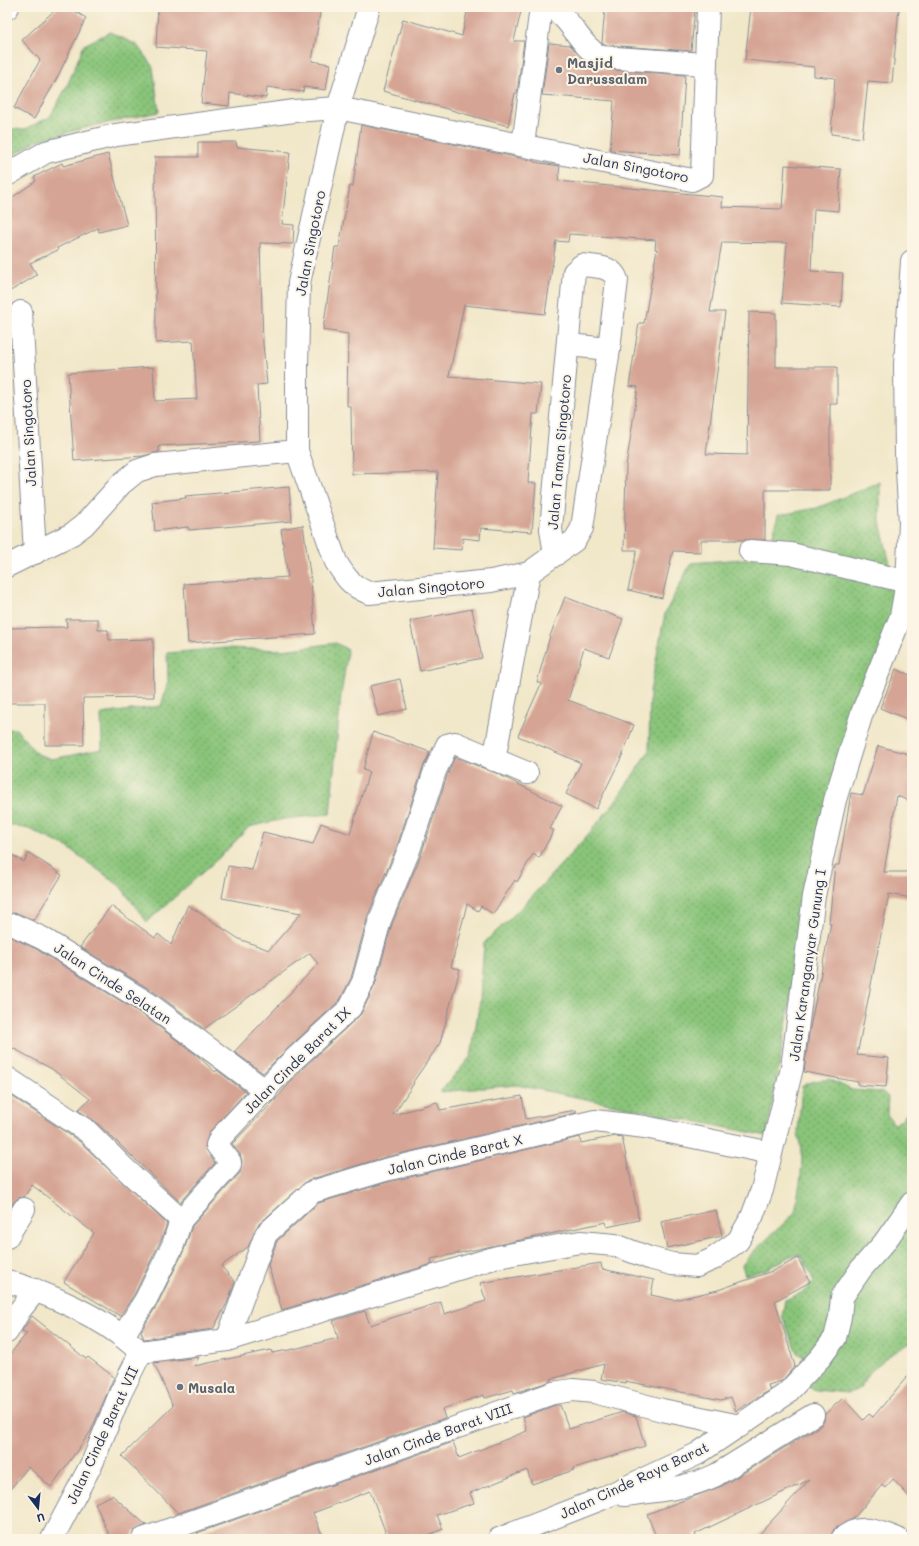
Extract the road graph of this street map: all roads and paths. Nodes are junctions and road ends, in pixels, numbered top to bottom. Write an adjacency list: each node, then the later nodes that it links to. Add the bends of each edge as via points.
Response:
1 (369, 7): 6 (street, Jalan Singotoro)
2 (541, 7): 7 (street)
3 (550, 7): 5 (street, via 567,21 580,40 601,57)
4 (708, 7): 5 (street, Jalan Singotoro)
5 (705, 64): 7 (street, Jalan Singotoro, via 702,175 699,178 692,180)
6 (338, 108): 7 (street, Jalan Singotoro); 8 (street, Jalan Singotoro, via 294,111 116,135 46,152); 14 (street, Jalan Singotoro, via 299,283 296,366)
7 (523, 145)
8 (7, 175)
9 (912, 261): 13 (street, Jalan Karanganyar Gunung I)
10 (21, 312): 16 (street, Jalan Singotoro)
11 (568, 344): 12 (street); 12 (street, Jalan Taman Singotoro, via 574,272 582,265 609,269 614,272 617,280); 17 (street, Jalan Taman Singotoro, via 551,529)
12 (609, 349): 17 (street, Jalan Taman Singotoro, via 582,528 576,540)
13 (909, 364): 20 (street, Jalan Karanganyar Gunung I, via 906,453)
14 (297, 451): 16 (street, via 155,465 137,471 84,525); 19 (street, Jalan Singotoro, via 336,562 345,577 356,588 369,593 492,581)
15 (750, 551): 20 (street, via 791,554)
16 (35, 553): 18 (street)
17 (555, 555): 19 (street, Jalan Singotoro)
18 (7, 566)
19 (529, 573): 21 (street)
20 (910, 582): 26 (street, Jalan Karanganyar Gunung I, via 901,616 862,713 835,800 814,896 792,1068)
21 (494, 760): 22 (street, Jalan Cinde Barat IX); 25 (street, Jalan Cinde Barat IX, via 455,743 447,745 435,771 409,850 380,920 358,995 350,1008 291,1062)
22 (527, 773)
23 (14, 925): 25 (street, Jalan Cinde Selatan, via 42,938 149,1004)
24 (7, 1078): 29 (street, via 87,1131)
25 (266, 1091): 29 (street, Jalan Cinde Barat IX, via 220,1138 217,1145 230,1165)
26 (771, 1153): 35 (street, via 770,1167 755,1210 738,1241 713,1259 697,1266 672,1264 648,1258 615,1244 580,1242 497,1257); 35 (street, Jalan Cinde Barat X, via 645,1127 595,1121 385,1170 312,1192 266,1234)
27 (912, 1203): 38 (street, Jalan Cinde Raya Barat, via 842,1297 835,1338 820,1358 786,1394)
28 (24, 1209): 30 (street)
29 (181, 1220): 34 (street, Jalan Cinde Barat IX, via 173,1245)
30 (7, 1237)
31 (7, 1281): 32 (street)
32 (36, 1290): 33 (street); 34 (street, via 103,1323)
33 (7, 1332)
34 (123, 1336): 36 (street)
35 (227, 1340): 36 (street)
36 (141, 1352): 40 (street, Jalan Cinde Barat VII, via 120,1394 93,1461)
37 (813, 1414): 39 (street, via 699,1483)
38 (740, 1426): 39 (street, Jalan Cinde Raya Barat, via 697,1454); 41 (street, Jalan Cinde Barat VIII, via 662,1410 594,1392 573,1390 553,1393)
39 (601, 1499): 42 (street, Jalan Cinde Raya Barat)
40 (52, 1539)
41 (143, 1539)
42 (499, 1539)
43 (842, 1539): 44 (street, via 857,1530 868,1528)
44 (898, 1539)

